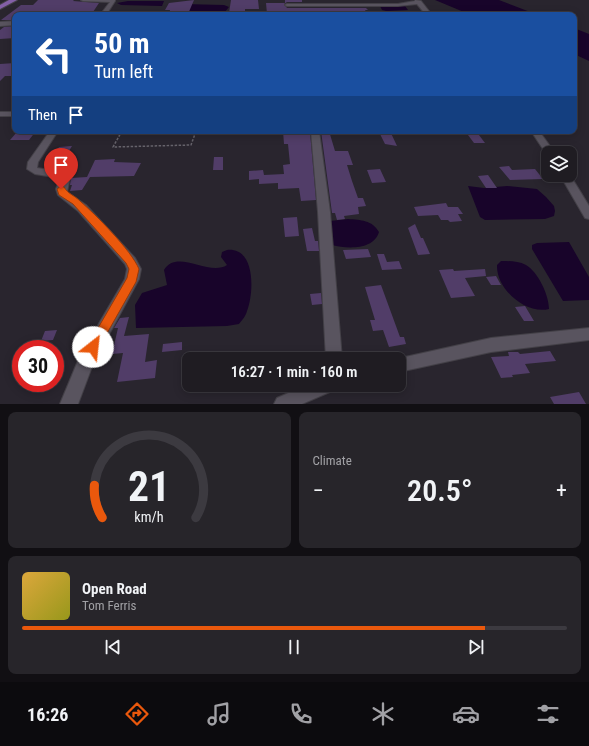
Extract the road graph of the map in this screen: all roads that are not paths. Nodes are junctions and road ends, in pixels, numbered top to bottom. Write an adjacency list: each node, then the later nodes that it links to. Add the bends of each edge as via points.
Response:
1 (14, 0): 5 (main road)
2 (83, 0): 6 (street, via 113,1)
3 (284, 0): 4 (street, via 288,7 398,5)
4 (418, 1): 7 (street)
5 (0, 7)
6 (105, 12)
7 (426, 12)
8 (12, 23): 9 (street)
9 (0, 24)
10 (0, 114): 11 (street)
11 (12, 114)
12 (52, 134): 22 (street, via 33,162 32,169 64,175 62,193 82,208 130,261 134,269 132,279 86,361)
13 (315, 134): 19 (street, via 324,212)
14 (537, 134): 15 (street)
15 (545, 146)
16 (569, 182): 17 (street)
17 (589, 214)
18 (589, 334): 20 (street, via 491,345)
19 (334, 352)
20 (406, 363)
21 (310, 392): 23 (street)
22 (69, 404)
23 (283, 404)

